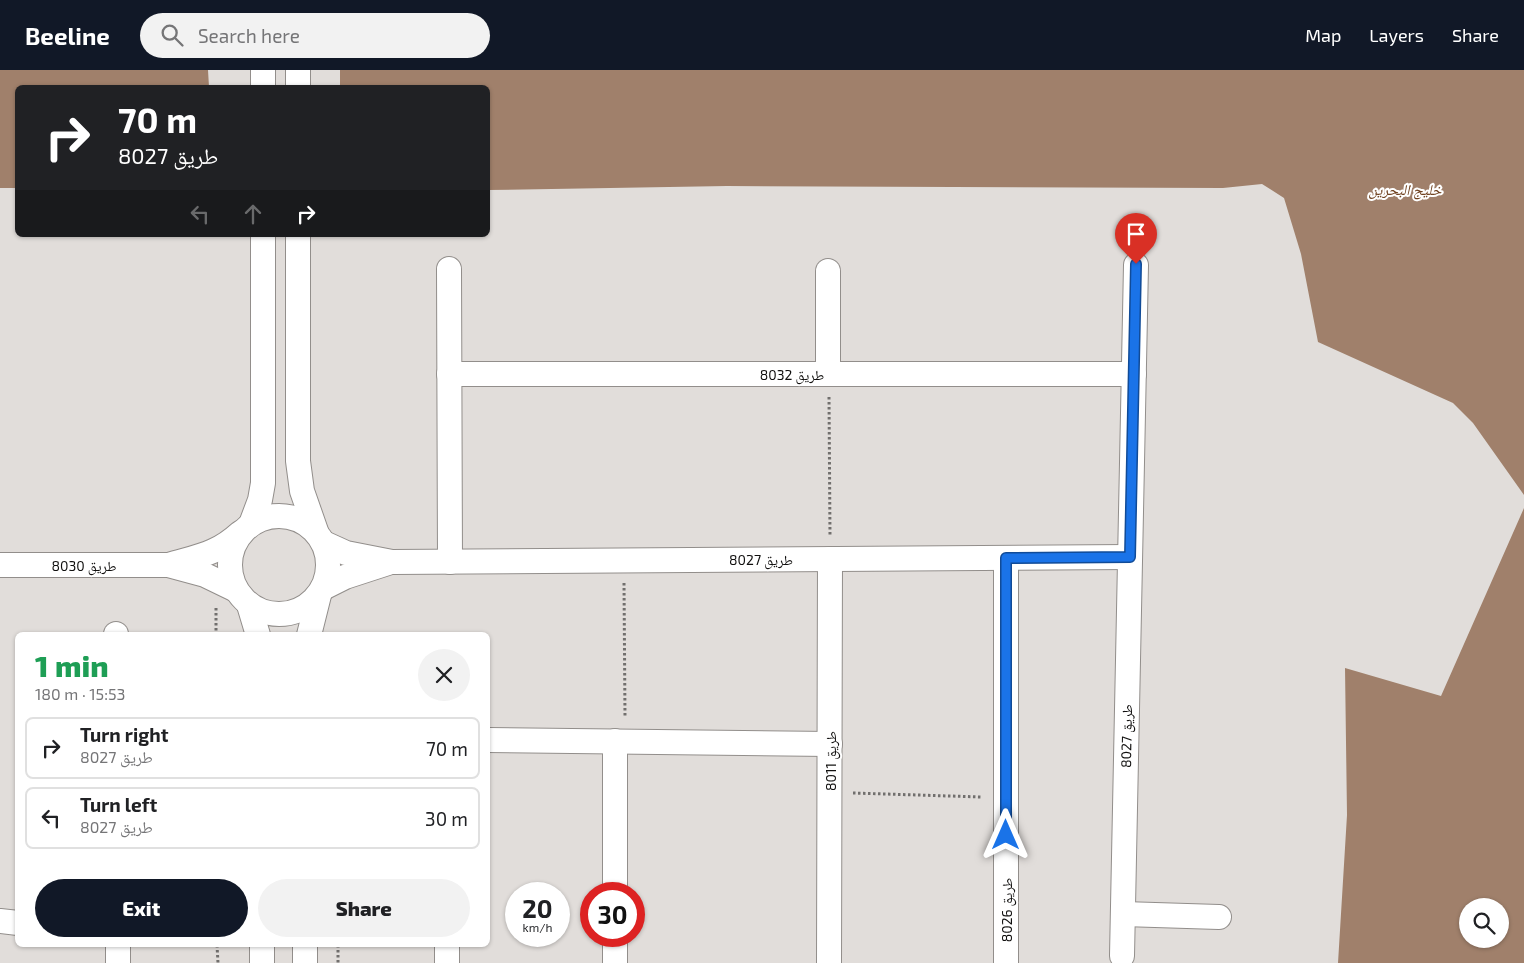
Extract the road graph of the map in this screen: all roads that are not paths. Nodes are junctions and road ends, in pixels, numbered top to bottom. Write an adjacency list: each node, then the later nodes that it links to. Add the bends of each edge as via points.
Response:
1 (263, 70): 3 (street)
2 (298, 70): 4 (street)
3 (263, 85)
4 (298, 85)
5 (263, 237): 13 (street, via 263,483 260,500)
6 (298, 237): 14 (street, via 298,461 302,491)
7 (1136, 264): 12 (street, طريق 8027)
8 (449, 270): 10 (street)
9 (828, 270): 11 (street)
10 (450, 374): 11 (street, طريق 8032); 19 (street)
11 (828, 374): 12 (street, طريق 8032)
12 (1134, 374): 15 (street, طريق 8027)
13 (247, 527): 14 (street, via 278,515 305,522); 21 (street, طريق 8030, via 226,546); 23 (street, via 234,544 230,559 230,575)
14 (320, 537): 18 (street, طريق 8027, via 353,555); 22 (street, via 328,566)
15 (1130, 557): 16 (street, طريق 8027); 30 (street, طريق 8027)
16 (1006, 558): 17 (street, طريق 8027); 46 (street, طريق 8026)
17 (830, 559): 19 (street, طريق 8027); 28 (street, طريق 8011)
18 (392, 562): 19 (street, طريق 8027); 22 (street, طريق 8027, via 345,577)
19 (450, 562)
20 (0, 565): 21 (street, طريق 8030)
21 (168, 565): 23 (street, طريق 8030, via 205,575)
22 (321, 591): 23 (street, via 310,604 286,614 266,613); 25 (street)
23 (242, 597): 24 (street)
24 (257, 632)
25 (310, 632)
26 (490, 740): 27 (street)
27 (620, 741): 28 (street); 29 (street)
28 (830, 744): 45 (street, طريق 8011)
29 (615, 882)
30 (1123, 914): 31 (street); 39 (street, طريق 8027)
31 (1219, 917)
32 (0, 921): 33 (street)
33 (15, 923)
34 (118, 947): 40 (street)
35 (262, 947): 41 (street)
36 (305, 947): 42 (street)
37 (447, 947): 43 (street)
38 (615, 947): 44 (street)
39 (1122, 956)
40 (118, 963)
41 (262, 963)
42 (305, 963)
43 (447, 963)
44 (615, 963)
45 (829, 963)
46 (1006, 963)

